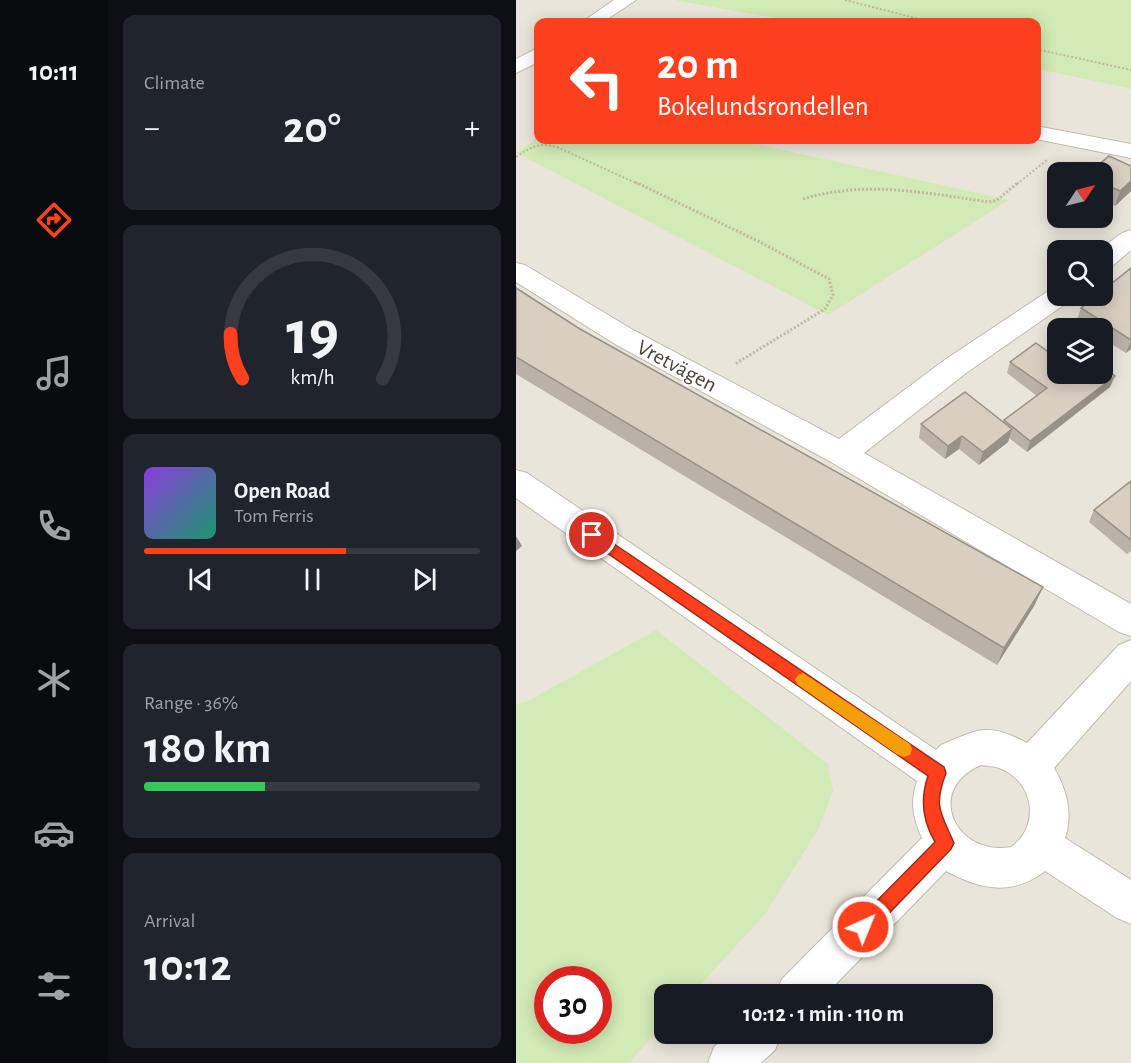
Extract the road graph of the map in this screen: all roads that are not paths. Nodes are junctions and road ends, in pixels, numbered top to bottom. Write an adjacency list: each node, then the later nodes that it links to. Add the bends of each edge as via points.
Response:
1 (627, 0): 2 (street)
2 (598, 18)
3 (534, 57): 4 (street)
4 (516, 68)
5 (1041, 133): 6 (street)
6 (1131, 151)
7 (1131, 238): 8 (street)
8 (1113, 252)
9 (516, 271): 11 (street, Vretvägen, via 624,337)
10 (1047, 304): 11 (street, via 956,366)
11 (841, 454): 13 (street, Vretvägen)
12 (516, 482): 16 (street)
13 (1131, 621)
14 (1131, 656): 15 (street)
15 (1030, 767): 16 (street, via 998,748 980,747 956,755); 18 (street, via 1041,781 1051,814)
16 (938, 773): 17 (street, via 931,807 935,826)
17 (945, 843): 18 (street, via 959,857 977,866 996,869 1014,867 1030,859); 20 (street)
18 (1042, 846): 19 (street)
19 (1131, 904)
20 (807, 984)
21 (749, 1044): 22 (street)
22 (730, 1063)

